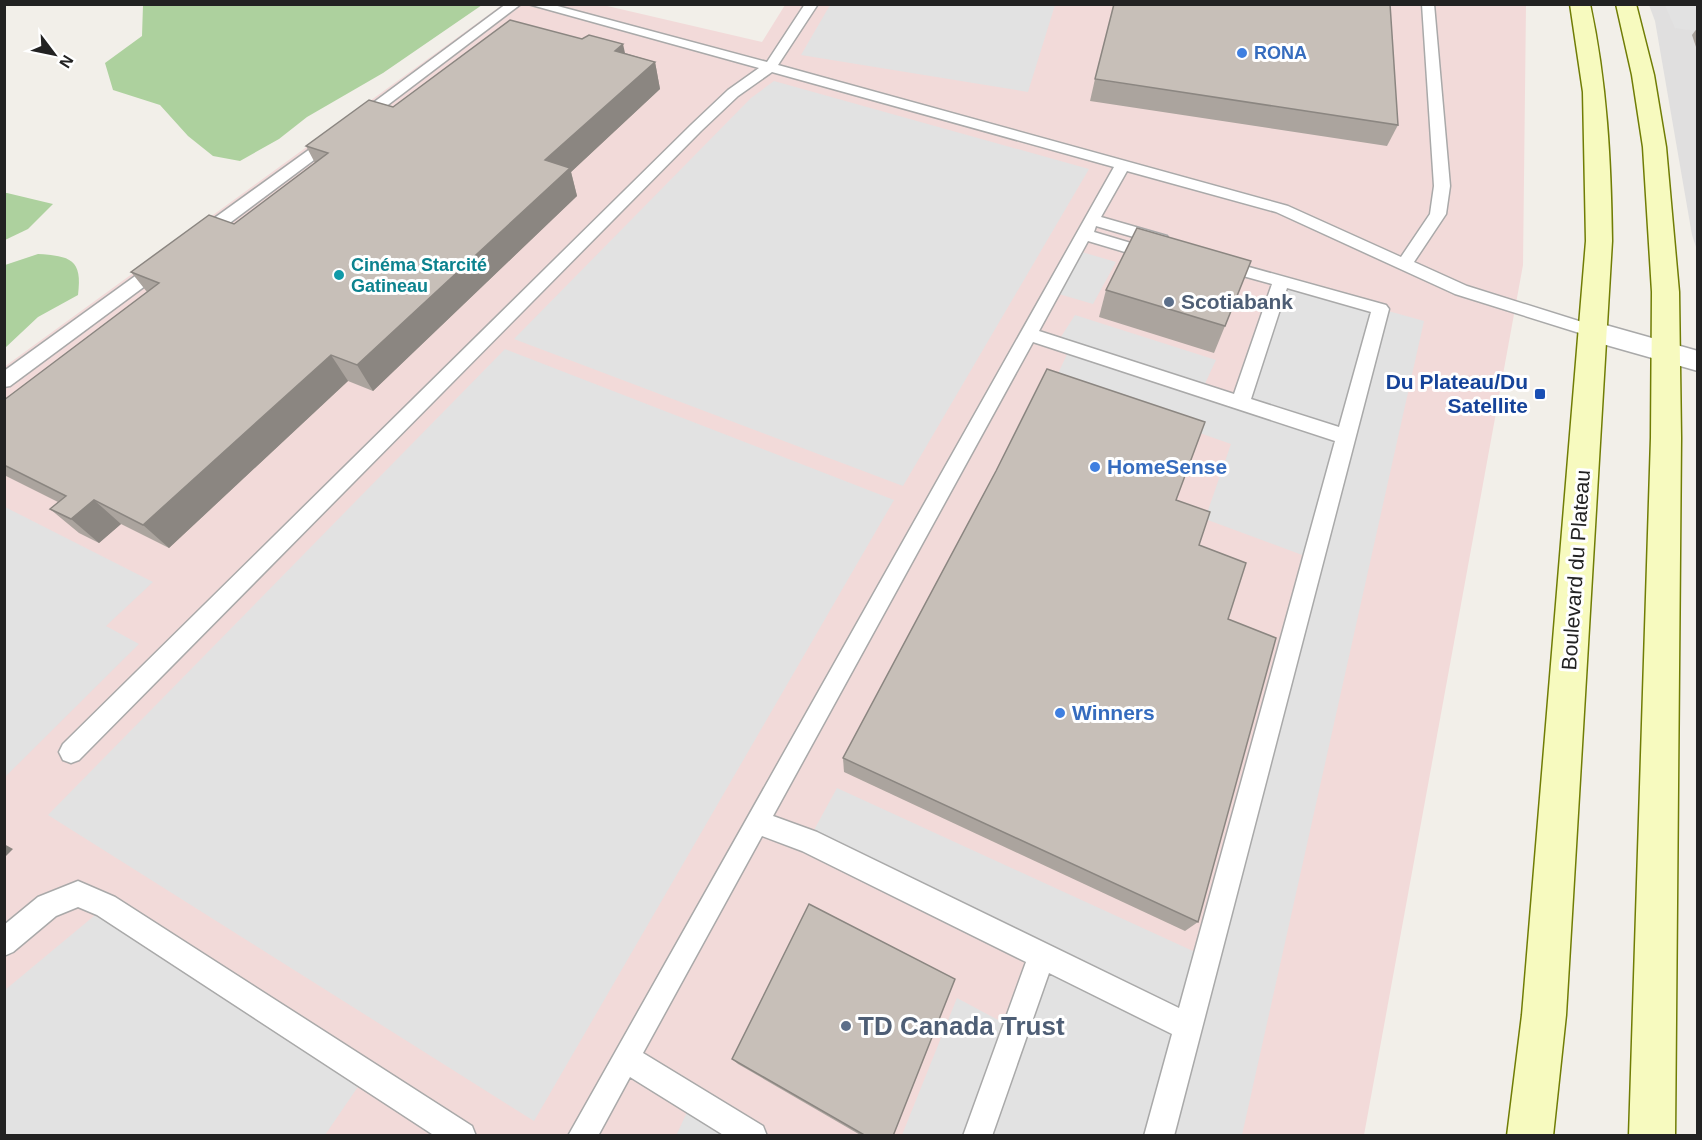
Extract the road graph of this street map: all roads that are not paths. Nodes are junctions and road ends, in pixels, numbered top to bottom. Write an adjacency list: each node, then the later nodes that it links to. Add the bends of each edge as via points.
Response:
1 (515, 4): 18 (lane)
2 (534, 4): 7 (lane)
3 (813, 4): 7 (lane)
4 (1428, 4): 13 (lane, via 1442,186 1438,214)
5 (1580, 4): 15 (main road, Boulevard du Plateau, via 1591,70 1599,188)
6 (1626, 4): 17 (main road, via 1638,49)
7 (770, 67): 8 (lane); 21 (lane, via 733,93 696,128)
8 (1124, 164): 9 (lane); 13 (lane, via 1282,209)
9 (1088, 227): 10 (lane); 12 (lane); 16 (lane)
10 (1174, 243)
11 (1205, 259): 14 (lane)
12 (1171, 261)
13 (1404, 265): 15 (lane, via 1461,290)
14 (1281, 281): 19 (lane); 20 (lane, via 1380,309)
15 (1594, 332): 17 (street); 32 (main road, Boulevard du Plateau, via 1544,1015)
16 (1028, 334): 19 (lane); 22 (lane)
17 (1683, 357): 33 (main road)
18 (4, 381)
19 (1240, 403): 20 (lane)
20 (1346, 437): 25 (lane)
21 (71, 752)
22 (757, 822): 24 (lane, via 808,841); 26 (lane)
23 (4, 943): 27 (lane, via 47,906 78,894 105,906)
24 (1042, 956): 25 (lane); 30 (lane)
25 (1188, 1027): 31 (lane)
26 (625, 1058): 28 (lane); 29 (lane)
27 (462, 1136)
28 (582, 1136)
29 (753, 1136)
30 (977, 1136)
31 (1158, 1136)
32 (1530, 1136)
33 (1652, 1136)

